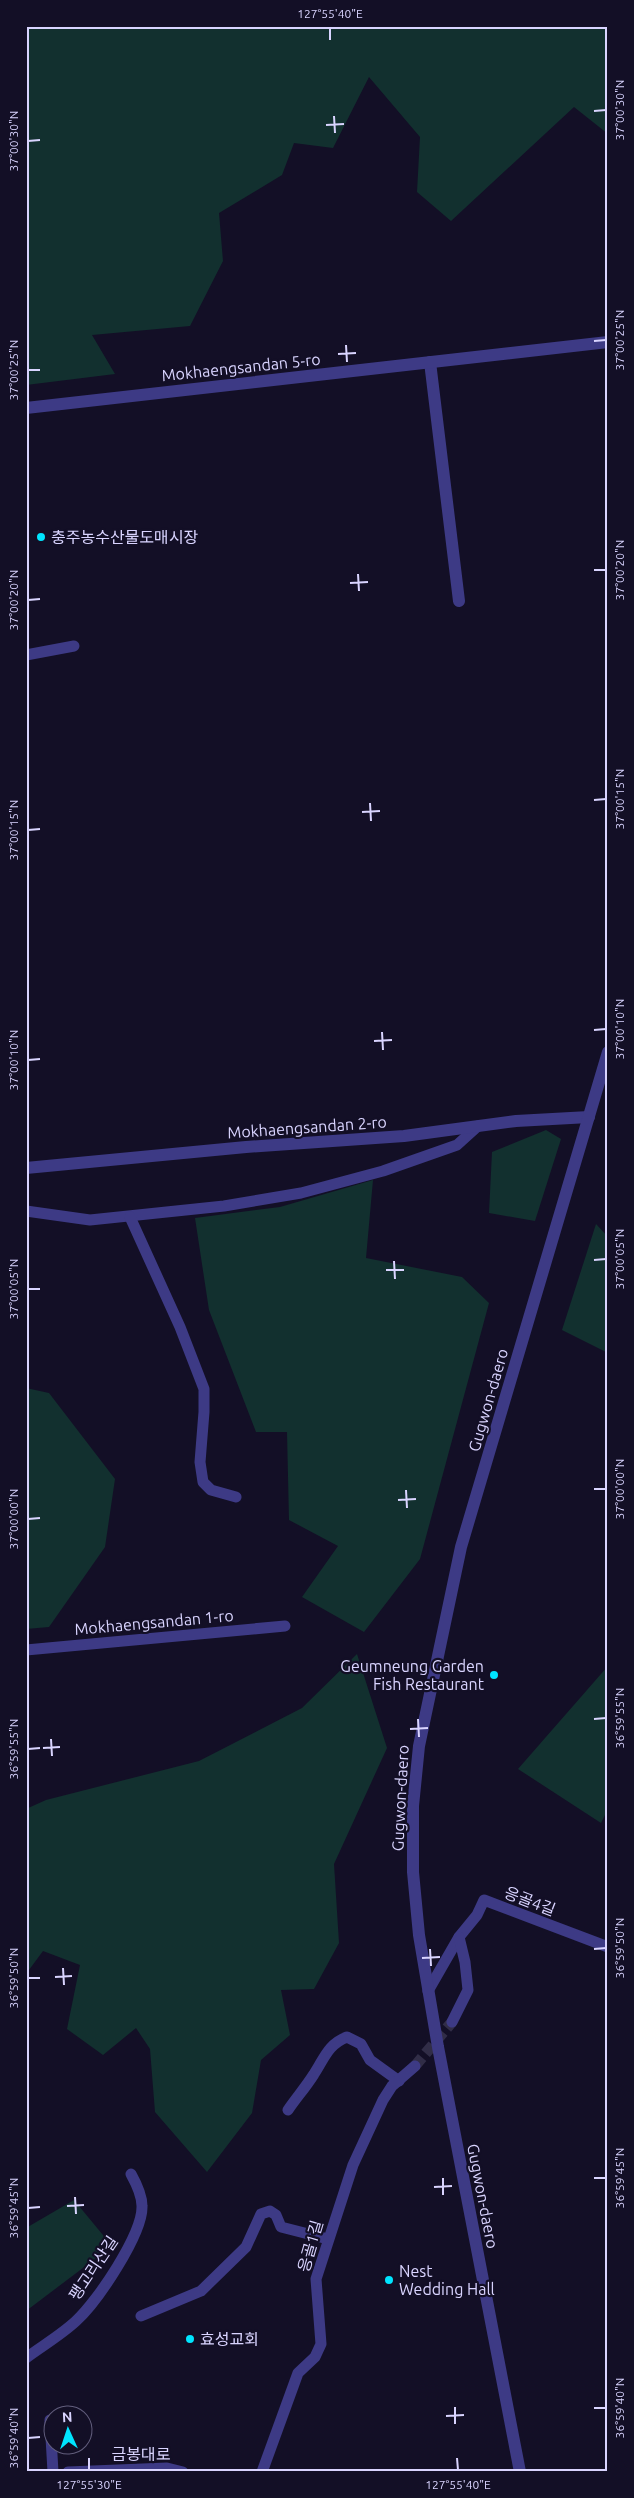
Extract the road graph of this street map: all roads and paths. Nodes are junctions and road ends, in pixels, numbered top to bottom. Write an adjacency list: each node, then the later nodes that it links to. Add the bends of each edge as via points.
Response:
1 (608, 342): 2 (street, Mokhaengsandan 5-ro)
2 (430, 362): 3 (street, Mokhaengsandan 5-ro); 4 (street)
3 (26, 408)
4 (459, 601)
5 (74, 646): 6 (street)
6 (26, 655)
7 (608, 1052): 8 (street, Gugwon-daero)
8 (603, 1082): 9 (street, Gugwon-daero)
9 (589, 1117): 10 (street, Mokhaengsandan 2-ro); 19 (street, Gugwon-daero, via 461,1547 420,1737 413,1806 413,1872)
10 (478, 1126): 11 (street, Mokhaengsandan 2-ro, via 404,1136); 13 (street, via 457,1145 383,1171 301,1193 224,1206)
11 (26, 1168)
12 (26, 1211): 13 (street, via 90,1220)
13 (130, 1216): 14 (street, via 204,1388 200,1462 203,1482 211,1490)
14 (236, 1497)
15 (286, 1626): 16 (street, Mokhaengsandan 1-ro)
16 (26, 1650)
17 (459, 1937): 18 (street, 응골4길, via 477,1915 484,1900); 19 (street, 응골4길); 20 (street, via 468,1990)
18 (608, 1948)
19 (428, 1991): 33 (street, Gugwon-daero)
20 (452, 2022)
21 (414, 2066): 22 (street, 응골1길)
22 (399, 2081): 23 (street, via 370,2060 361,2044 347,2037 337,2040 327,2050); 25 (street, 응골1길, via 383,2100 353,2165)
23 (288, 2110)
24 (131, 2174): 27 (street, 팽고리산길, via 143,2204 141,2218 128,2249 76,2321)
25 (328, 2239): 26 (street, via 281,2227 276,2215 270,2211 261,2214 246,2247 202,2291); 32 (street, 응골1길, via 316,2279 321,2344 314,2357 298,2373)
26 (141, 2316)
27 (26, 2358)
28 (52, 2456): 29 (street)
29 (53, 2472)
30 (68, 2472): 31 (street, 금봉대로, via 167,2468)
31 (183, 2472)
32 (262, 2472)
33 (520, 2472)

